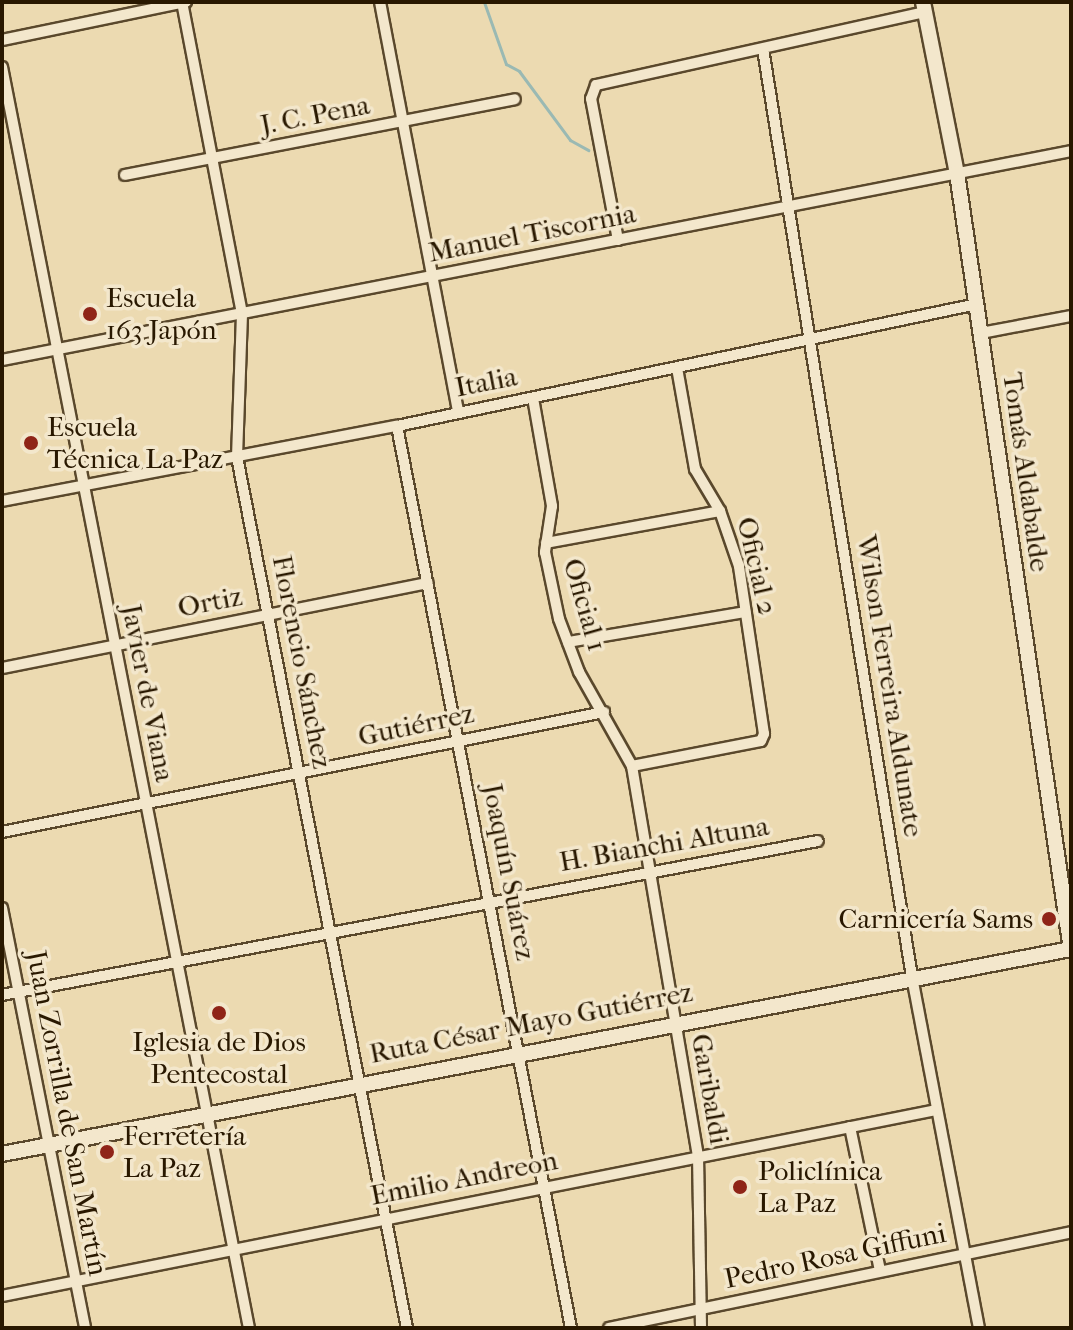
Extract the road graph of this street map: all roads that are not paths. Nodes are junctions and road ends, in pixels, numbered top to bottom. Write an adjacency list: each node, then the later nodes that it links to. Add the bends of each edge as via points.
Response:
1 (184, 2): 4 (street); 10 (street, Florencio Sánchez)
2 (380, 2): 8 (street)
3 (924, 7): 5 (street); 11 (street, Tomás Aldabalde)
4 (2, 40)
5 (763, 49): 13 (street, Wilson Ferreira Aldunate); 14 (street, via 596,85 591,99)
6 (2, 67): 21 (street, Javier de Viana)
7 (515, 99): 8 (street, J. C. Pena)
8 (403, 122): 10 (street, J. C. Pena); 15 (street)
9 (1071, 151): 11 (street, Manuel Tiscornia)
10 (214, 158): 12 (street, J. C. Pena); 17 (street, Florencio Sánchez)
11 (957, 173): 13 (street, Manuel Tiscornia); 16 (street, Tomás Aldabalde)
12 (125, 175)
13 (792, 206): 14 (street, Manuel Tiscornia); 20 (street, Wilson Ferreira Aldunate)
14 (618, 240): 15 (street, Manuel Tiscornia)
15 (433, 276): 17 (street, Manuel Tiscornia); 25 (street)
16 (977, 304): 19 (street, Tomás Aldabalde); 20 (street, Italia)
17 (242, 314): 21 (street, Manuel Tiscornia); 27 (street, Florencio Sánchez)
18 (1071, 316): 19 (street)
19 (981, 333): 49 (street, Tomás Aldabalde)
20 (811, 340): 23 (street, Italia); 51 (street, Wilson Ferreira Aldunate)
21 (56, 350): 22 (street, Manuel Tiscornia); 28 (street, Javier de Viana)
22 (2, 360)
23 (677, 368): 24 (street, Italia); 30 (street, Oficial 2, via 695,469)
24 (533, 398): 25 (street, Italia); 31 (street, Oficial 1, via 552,506)
25 (458, 412): 26 (street, Italia)
26 (397, 426): 27 (street, Italia); 32 (street, Joaquín Suárez)
27 (237, 457): 28 (street, Italia); 34 (street, Florencio Sánchez)
28 (82, 486): 29 (street, Italia); 36 (street, Javier de Viana)
29 (2, 501)
30 (720, 511): 31 (street); 33 (street, Oficial 2)
31 (546, 543): 35 (street, Oficial 1, via 548,575)
32 (428, 583): 34 (street, Ortiz); 39 (street, Joaquín Suárez)
33 (745, 612): 35 (street); 40 (street, Oficial 2, via 761,741)
34 (269, 615): 36 (street, Ortiz); 41 (street, Florencio Sánchez)
35 (568, 642): 38 (street, Oficial 1)
36 (114, 646): 37 (street, Ortiz); 42 (street, Javier de Viana)
37 (2, 668)
38 (604, 712): 39 (street, Gutiérrez); 40 (street, Oficial 1)
39 (459, 741): 41 (street, Gutiérrez); 46 (street, Joaquín Suárez)
40 (632, 766): 45 (street, Garibaldi)
41 (299, 773): 42 (street, Gutiérrez); 48 (street, Florencio Sánchez)
42 (145, 804): 43 (street, Gutiérrez); 50 (street, Javier de Viana)
43 (2, 832)
44 (818, 841): 45 (street, H. Bianchi Altuna)
45 (648, 871): 46 (street, H. Bianchi Altuna); 54 (street, Garibaldi)
46 (489, 901): 48 (street, H. Bianchi Altuna); 55 (street, Joaquín Suárez)
47 (2, 908): 52 (street, Juan Zorrilla de San Martín)
48 (331, 934): 50 (street, H. Bianchi Altuna); 56 (street, Florencio Sánchez)
49 (1071, 949): 51 (street, Ruta César Mayo Gutiérrez)
50 (177, 964): 52 (street, H. Bianchi Altuna); 58 (street, Javier de Viana)
51 (912, 977): 54 (street, Ruta César Mayo Gutiérrez); 57 (street, Wilson Ferreira Aldunate)
52 (19, 992): 53 (street, H. Bianchi Altuna); 60 (street, Juan Zorrilla de San Martín)
53 (2, 995)
54 (674, 1023): 55 (street, Ruta César Mayo Gutiérrez); 62 (street, Garibaldi)
55 (519, 1051): 56 (street, Ruta César Mayo Gutiérrez); 63 (street, Joaquín Suárez)
56 (360, 1082): 58 (street, Ruta César Mayo Gutiérrez); 64 (street, Florencio Sánchez)
57 (936, 1110): 59 (street, Emilio Andreon); 67 (street, Wilson Ferreira Aldunate)
58 (208, 1113): 60 (street, Ruta César Mayo Gutiérrez); 66 (street, Javier de Viana)
59 (850, 1127): 62 (street, Emilio Andreon); 68 (street)
60 (48, 1145): 61 (street, Ruta César Mayo Gutiérrez); 69 (street, Juan Zorrilla de San Martín)
61 (2, 1154)
62 (698, 1155): 63 (street, Emilio Andreon); 71 (street, Garibaldi)
63 (544, 1186): 64 (street, Emilio Andreon); 75 (street, Joaquín Suárez)
64 (386, 1218): 66 (street, Emilio Andreon); 74 (street, Florencio Sánchez)
65 (1071, 1232): 67 (street, Pedro Rosa Giffuni)
66 (233, 1249): 69 (street, Emilio Andreon); 73 (street, Javier de Viana)
67 (964, 1253): 68 (street, Pedro Rosa Giffuni); 78 (street, Wilson Ferreira Aldunate)
68 (880, 1271): 71 (street, Pedro Rosa Giffuni)
69 (75, 1281): 70 (street, Emilio Andreon); 72 (street, Juan Zorrilla de San Martín)
70 (2, 1296)
71 (698, 1310): 76 (street, Pedro Rosa Giffuni); 77 (street, Garibaldi)
72 (85, 1328)
73 (249, 1328)
74 (407, 1328)
75 (571, 1328)
76 (609, 1328)
77 (701, 1328)
78 (979, 1328)

